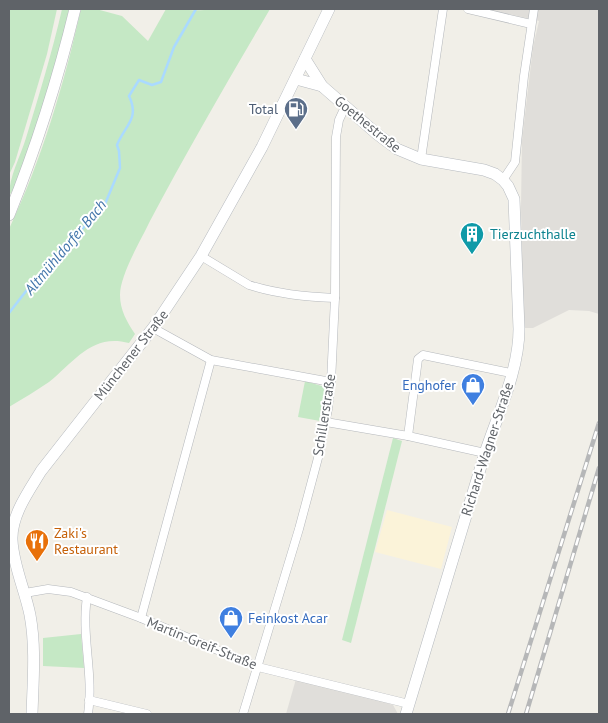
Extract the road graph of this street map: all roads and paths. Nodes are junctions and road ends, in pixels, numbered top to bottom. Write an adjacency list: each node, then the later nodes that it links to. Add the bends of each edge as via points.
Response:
1 (75, 9): 13 (street, via 43,125)
2 (329, 9): 7 (street, Münchener Straße)
3 (443, 9): 11 (street)
4 (468, 9): 6 (street)
5 (534, 9): 6 (street)
6 (532, 24): 12 (street, via 515,162)
7 (305, 59): 8 (street, Münchener Straße); 9 (street, Goethestraße)
8 (296, 80): 9 (street, Goethestraße); 14 (street, Münchener Straße)
9 (322, 86): 10 (street, Goethestraße)
10 (345, 107): 11 (street, Goethestraße, via 388,143); 15 (street, Schillerstraße, via 336,137)
11 (421, 159): 12 (street, Goethestraße, via 490,172)
12 (503, 180): 18 (street, Richard-Wagner-Straße, via 512,193 515,212 519,338)
13 (9, 215)
14 (201, 256): 15 (street, via 257,288 299,296); 16 (street, Münchener Straße)
15 (335, 298): 19 (street, Schillerstraße)
16 (153, 328): 17 (street); 23 (street, Münchener Straße, via 28,491 12,530 12,543)
17 (211, 360): 19 (street); 25 (street)
18 (511, 374): 21 (street, via 420,357); 22 (street, Richard-Wagner-Straße)
19 (332, 382): 20 (street, Schillerstraße)
20 (326, 422): 21 (street); 26 (street, Schillerstraße, via 299,530)
21 (408, 436): 22 (street)
22 (485, 454): 28 (street, Richard-Wagner-Straße)
23 (25, 593): 24 (street, Martin-Greif-Straße, via 56,589); 29 (street, Münchener Straße, via 32,641)
24 (87, 597): 25 (street, Martin-Greif-Straße); 27 (street)
25 (141, 618): 26 (street, Martin-Greif-Straße)
26 (258, 666): 28 (street, Martin-Greif-Straße); 32 (street, Schillerstraße)
27 (90, 700): 30 (street); 31 (street)
28 (408, 709)
29 (32, 714)
30 (88, 714)
31 (147, 714)
32 (244, 714)

